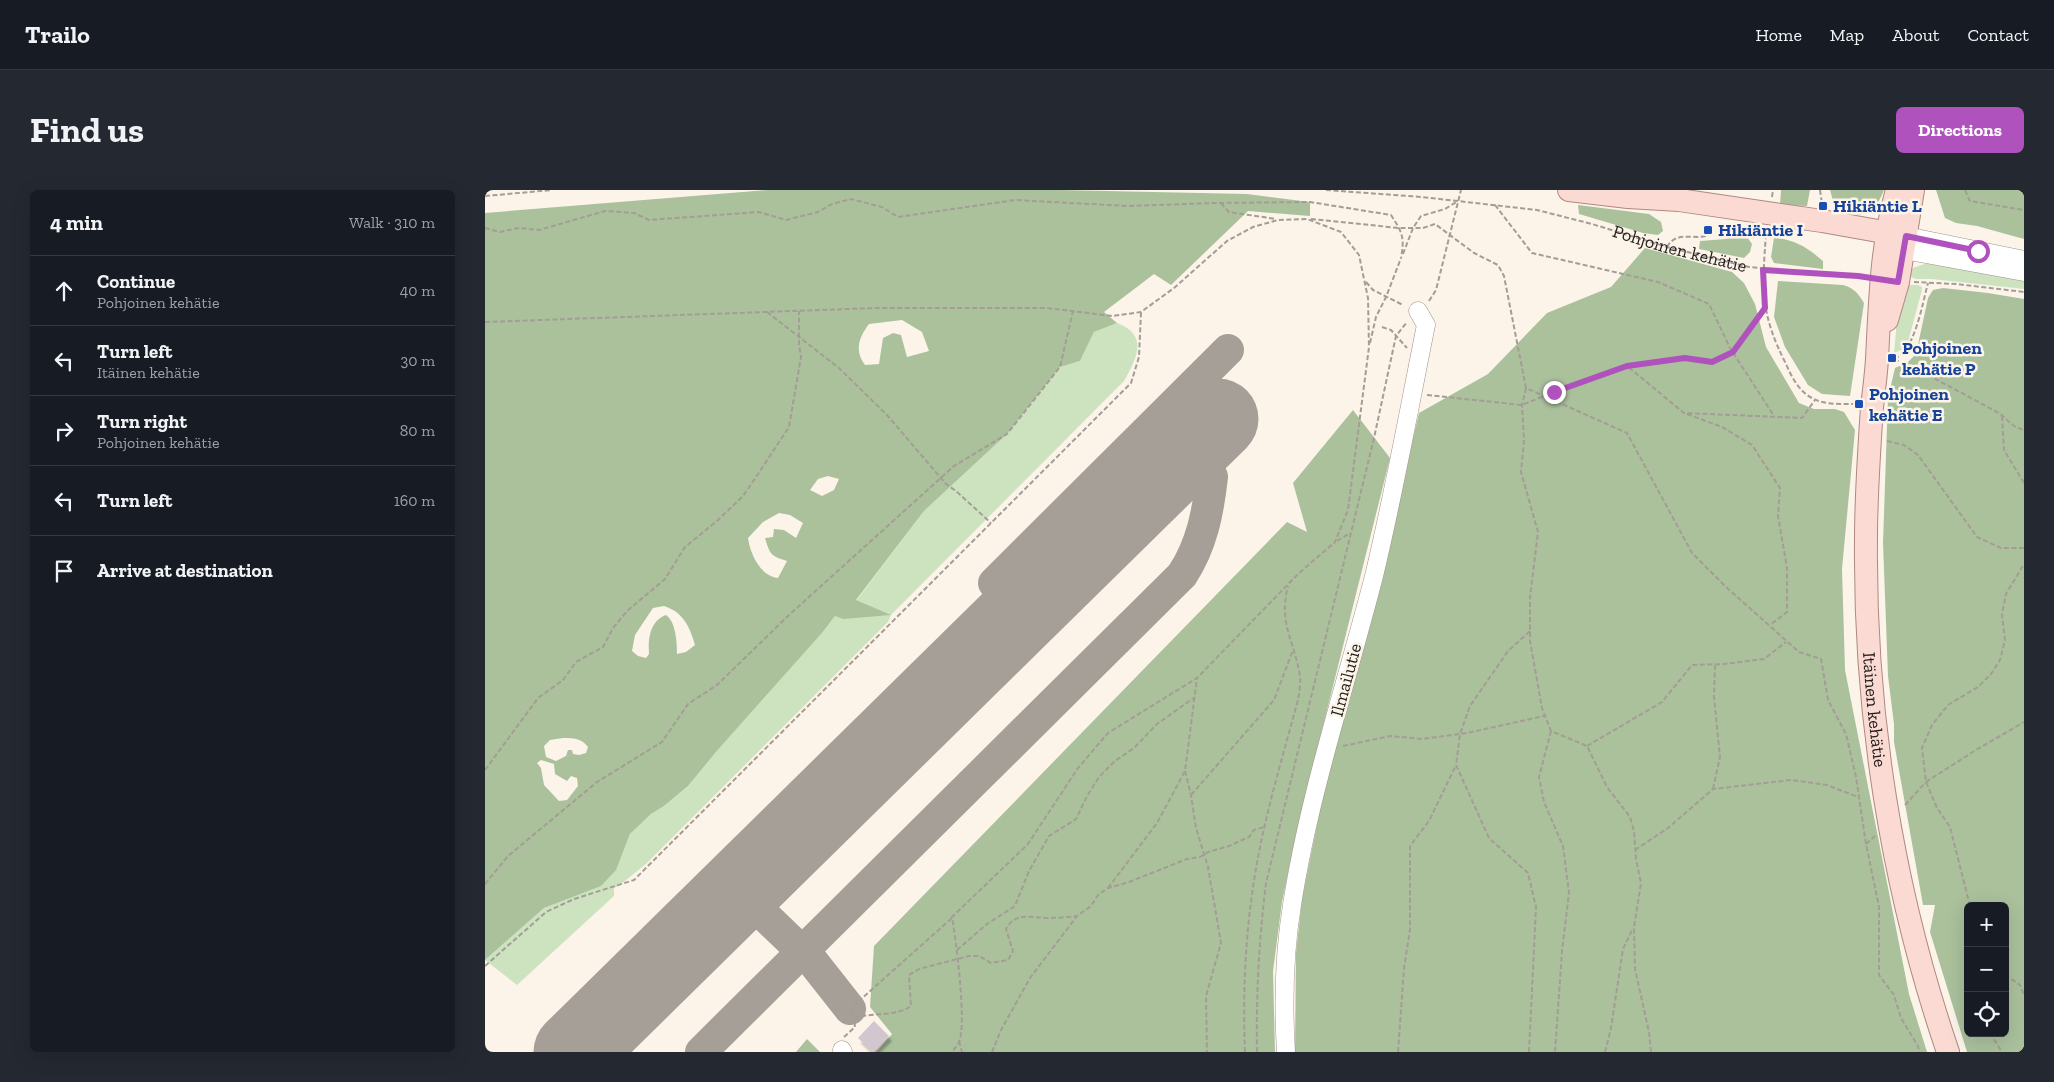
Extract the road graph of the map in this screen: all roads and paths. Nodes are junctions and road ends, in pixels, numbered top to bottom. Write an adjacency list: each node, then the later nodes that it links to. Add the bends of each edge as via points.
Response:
1 (551, 190): 9 (path)
2 (1326, 190): 10 (path, Pohjoinen kehätie)
3 (1461, 190): 10 (path)
4 (1569, 190): 23 (main road, Pohjoinen kehätie, via 1628,198 1677,210)
5 (1820, 190): 13 (path)
6 (1897, 190): 23 (main road)
7 (1913, 190): 23 (main road)
8 (1965, 190): 14 (path, via 1970,201)
9 (485, 196)
10 (1458, 201): 12 (path, Pohjoinen kehätie); 19 (path, via 1445,209 1421,216); 22 (path)
11 (1221, 203): 16 (path, via 1229,212); 17 (path, via 1128,206 1015,200 898,217 882,208 851,199 786,220 759,212 649,220 634,214 605,211 539,230 518,228 500,232); 18 (path, via 1310,202 1391,216)
12 (1494, 205): 24 (path, Pohjoinen kehätie, via 1562,216); 45 (path, via 1532,253 1658,282 1709,304)
13 (1823, 206)
14 (2024, 210)
15 (1307, 219): 16 (path); 18 (path); 29 (path, via 1341,232 1359,255)
16 (1278, 220): 38 (path, via 1253,227 1227,241 1174,288)
17 (485, 228)
18 (1399, 228): 19 (path); 25 (path, via 1404,242)
19 (1413, 228): 22 (path, via 1435,224); 25 (path)
20 (1714, 230): 24 (path, via 1711,235 1676,238)
21 (1766, 234): 27 (path)
22 (1450, 236): 39 (path, via 1435,290); 49 (path, via 1498,265 1504,276)
23 (1895, 241): 26 (street, Pohjoinen kehätie); 28 (street, Pohjoinen kehätie); 30 (main road, Itäinen kehätie)
24 (1667, 247): 27 (path, Pohjoinen kehätie)
25 (1401, 258): 33 (path)
26 (2024, 260)
27 (1763, 270): 30 (path, Pohjoinen kehätie); 34 (path)
28 (2024, 272)
29 (1364, 280): 33 (path); 44 (path, via 1369,298)
30 (1889, 280): 31 (path, Pohjoinen kehätie); 47 (main road, Itäinen kehätie)
31 (1928, 282): 32 (path, Pohjoinen kehätie); 47 (path, via 1908,348 1898,357)
32 (2024, 292)
33 (1386, 297): 39 (path); 44 (path, via 1376,317)
34 (1765, 308): 45 (path); 52 (path, via 1772,335 1789,371 1802,391)
35 (799, 311): 36 (path, via 1047,308); 37 (path); 42 (path)
36 (1073, 311): 38 (path, via 1112,316); 60 (path, via 1060,366 1007,434)
37 (767, 312): 40 (path); 42 (path)
38 (1141, 312): 62 (path, via 1139,358 1131,383)
39 (1414, 315): 43 (path); 46 (street, Ilmailutie, via 1426,325)
40 (485, 322)
41 (1382, 327): 43 (path)
42 (799, 336): 60 (path, via 839,368 887,415); 82 (path, via 801,358 789,427 743,496 685,547 665,579 627,611 603,647 576,662 563,680 538,698)
43 (1396, 336): 46 (path); 63 (path)
44 (1369, 348): 64 (path, via 1348,510)
45 (1733, 352): 48 (path, via 1712,362 1685,358); 57 (path)
46 (1419, 356): 50 (street, Ilmailutie)
47 (1884, 359): 54 (main road, Itäinen kehätie); 56 (path, via 1931,376)
48 (1627, 366): 51 (path); 55 (path)
49 (1526, 388): 51 (path); 53 (path)
50 (1412, 392): 53 (path); 79 (street, Ilmailutie, via 1374,576)
51 (1544, 396): 53 (path); 68 (path, via 1627,433 1692,553)
52 (1815, 400): 54 (path); 57 (path, via 1802,418)
53 (1522, 405): 69 (path, via 1524,441 1521,472 1539,532 1530,598)
54 (1873, 406): 59 (main road, Itäinen kehätie)
55 (1684, 413): 57 (path); 68 (path, via 1722,427 1752,445 1780,488 1778,516 1787,568 1787,612)
56 (2002, 414): 58 (path, via 2011,426); 61 (path, via 2004,450)
57 (1774, 416)
58 (2024, 430)
59 (1870, 437): 65 (path, via 1904,445 1918,455 1977,537 2001,548); 88 (main road, Itäinen kehätie, via 1866,539 1868,639 1875,724)
60 (940, 478): 62 (path); 92 (path, via 717,685 688,704 663,742 597,782 508,856)
61 (2024, 483)
62 (991, 523): 100 (path, via 634,880 545,912)
63 (1351, 532): 64 (path); 112 (path, via 1266,883 1256,997)
64 (1335, 542): 67 (path)
65 (2024, 548)
66 (2024, 564): 84 (path, via 2006,594 2002,614 2005,640 2000,660 1978,687 1949,705 1931,724 1922,748)
67 (1289, 584): 71 (path, via 1284,615); 73 (path)
68 (1770, 625): 70 (path)
69 (1530, 631): 75 (path); 78 (path, via 1508,651 1470,706)
70 (1787, 641): 72 (path, via 1764,658); 87 (path, via 1799,652 1821,659 1828,700 1846,734)
71 (1293, 650): 86 (path, via 1274,700); 89 (path, via 1300,679 1298,700)
72 (1715, 664): 80 (path, via 1692,664 1662,702); 85 (path, via 1714,697 1720,757)
73 (1197, 678): 74 (path); 96 (path, via 1107,733 1078,768 1028,844)
74 (1195, 697): 83 (path); 98 (path, via 1152,728 1099,777 1076,819 1049,836 1029,871 1015,906 987,924)
75 (1545, 716): 77 (path); 78 (path)
76 (2024, 722): 84 (path)
77 (1551, 731): 80 (path); 116 (path, via 1539,777 1544,802 1563,846 1569,893)
78 (1460, 734): 79 (path, via 1421,739 1389,736 1336,747); 81 (path)
79 (1328, 745): 113 (street, Ilmailutie, via 1291,906 1284,983)
80 (1587, 746): 90 (path, via 1607,787 1630,817)
81 (1456, 765): 114 (path, via 1429,821 1409,846 1410,930); 115 (path, via 1489,838 1528,873 1536,907)
82 (485, 770)
83 (1185, 771): 86 (path); 93 (path, via 1157,823)
84 (1926, 782): 88 (path); 94 (path, via 1937,808 1950,827)
85 (1713, 789): 87 (path, via 1791,780 1827,785); 90 (path, via 1668,828)
86 (1191, 795): 91 (path)
87 (1859, 798): 119 (path, via 1879,907 1879,975 1894,995 1901,1018)
88 (1889, 822): 120 (main road, Itäinen kehätie, via 1920,956)
89 (1264, 827): 91 (path, via 1254,830 1249,837); 111 (path, via 1245,954)
90 (1635, 850): 97 (path, via 1641,882)
91 (1204, 855): 93 (path); 110 (path, via 1221,943 1206,996)
92 (485, 884)
93 (1108, 888): 95 (path)
94 (1969, 902)
95 (1077, 916): 99 (path, via 1019,917 1010,921 1006,930 1013,951 1008,960 991,963 979,956); 109 (path, via 1030,978)
96 (953, 917): 98 (path); 103 (path, via 850,1009)
97 (1633, 927): 117 (path, via 1623,949); 118 (path, via 1635,969)
98 (957, 950): 99 (path)
99 (958, 959): 103 (path, via 919,969 909,975 911,1006 903,1012); 105 (path)
100 (485, 966)
101 (2009, 978): 102 (path, via 2020,985)
102 (2024, 994)
103 (855, 1018): 106 (path, via 855,1027 841,1040)
104 (1993, 1037): 121 (path)
105 (959, 1041): 107 (path); 108 (path)
106 (842, 1051)
107 (952, 1052)
108 (962, 1052)
109 (992, 1052)
110 (1207, 1052)
111 (1245, 1052)
112 (1257, 1052)
113 (1286, 1052)
114 (1398, 1052)
115 (1529, 1052)
116 (1555, 1052)
117 (1605, 1052)
118 (1651, 1052)
119 (1919, 1052)
120 (1949, 1052)
121 (2002, 1052)

